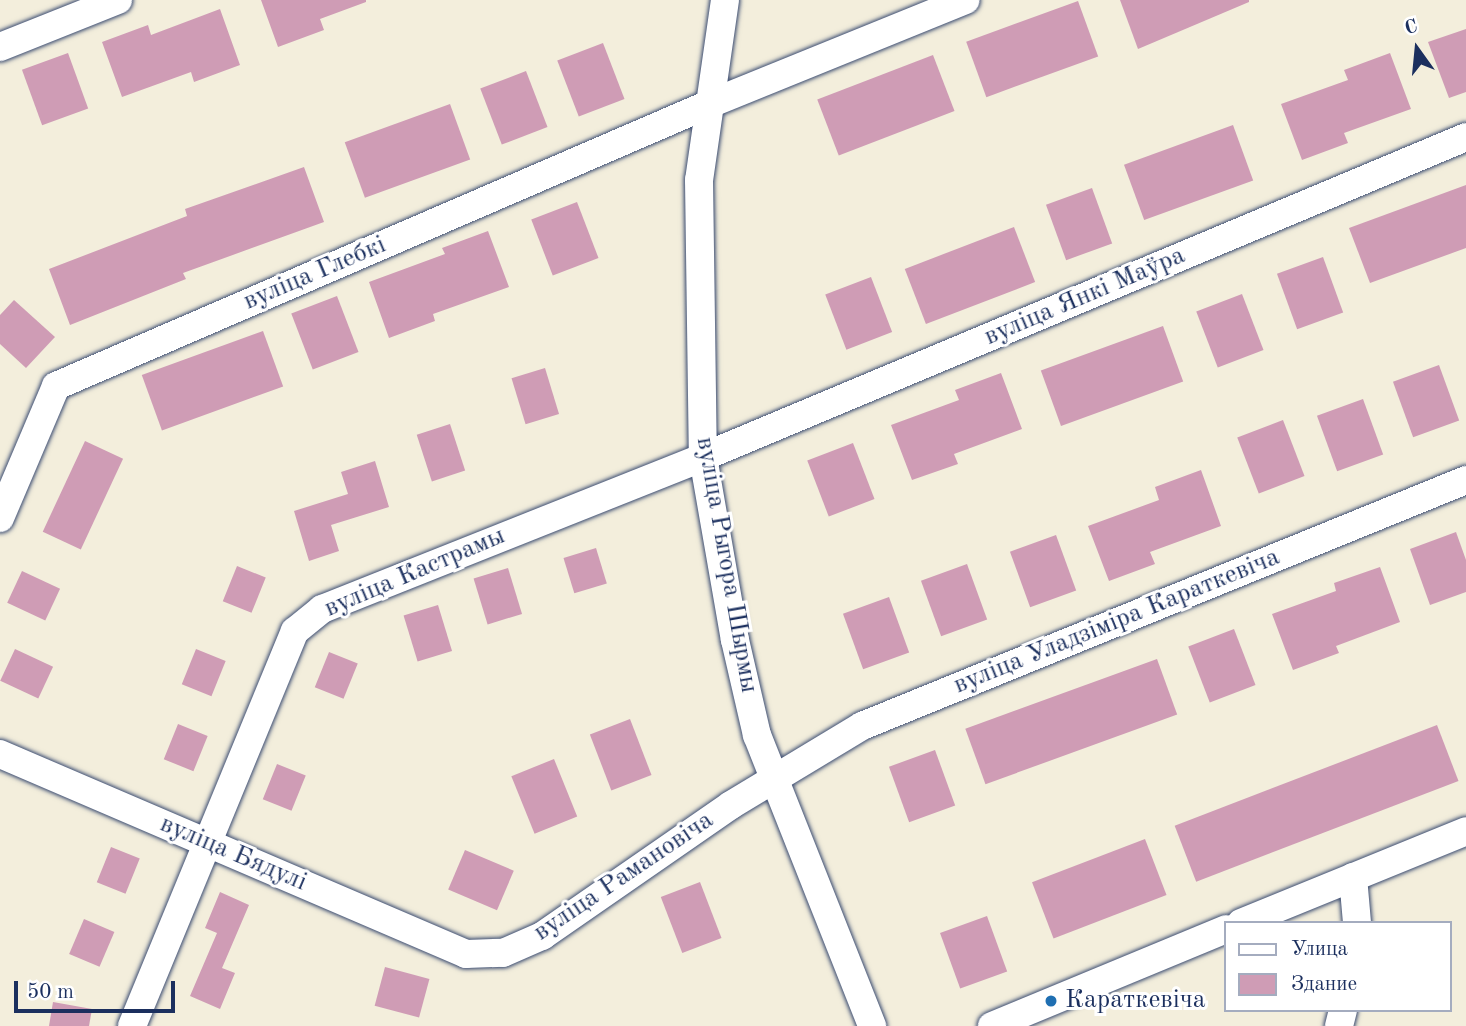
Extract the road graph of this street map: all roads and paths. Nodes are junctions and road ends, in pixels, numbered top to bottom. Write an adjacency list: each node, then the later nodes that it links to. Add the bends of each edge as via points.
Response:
1 (118, 0): 4 (street)
2 (725, 0): 5 (street, вуліца Рыгора Шырмы)
3 (965, 0): 5 (street, вуліца Глебкі)
4 (0, 47)
5 (707, 105): 7 (street, вуліца Рыгора Шырмы, via 699,180); 9 (street, вуліца Глебкі, via 55,386)
6 (1466, 138): 7 (street, вуліца Янкі Маўра)
7 (703, 457): 11 (street, вуліца Рыгора Шырмы, via 735,640 757,735); 13 (street, вуліца Кастрамы, via 322,609 295,631)
8 (1466, 480): 11 (street, вуліца Уладзіміра Караткевіча, via 862,726)
9 (0, 518)
10 (0, 754): 13 (street, вуліца Бядулі)
11 (774, 778): 18 (street, вуліца Рамановіча, via 542,936 503,953); 20 (street, вуліца Рыгора Шырмы)
12 (1466, 831): 14 (street)
13 (210, 844): 18 (street, вуліца Бядулі); 19 (street, вуліца Кастрамы)
14 (1353, 877): 15 (street); 16 (street)
15 (1246, 921)
16 (1357, 921)
17 (1224, 930): 21 (street)
18 (466, 954)
19 (132, 1026)
20 (872, 1026)
21 (992, 1026)

